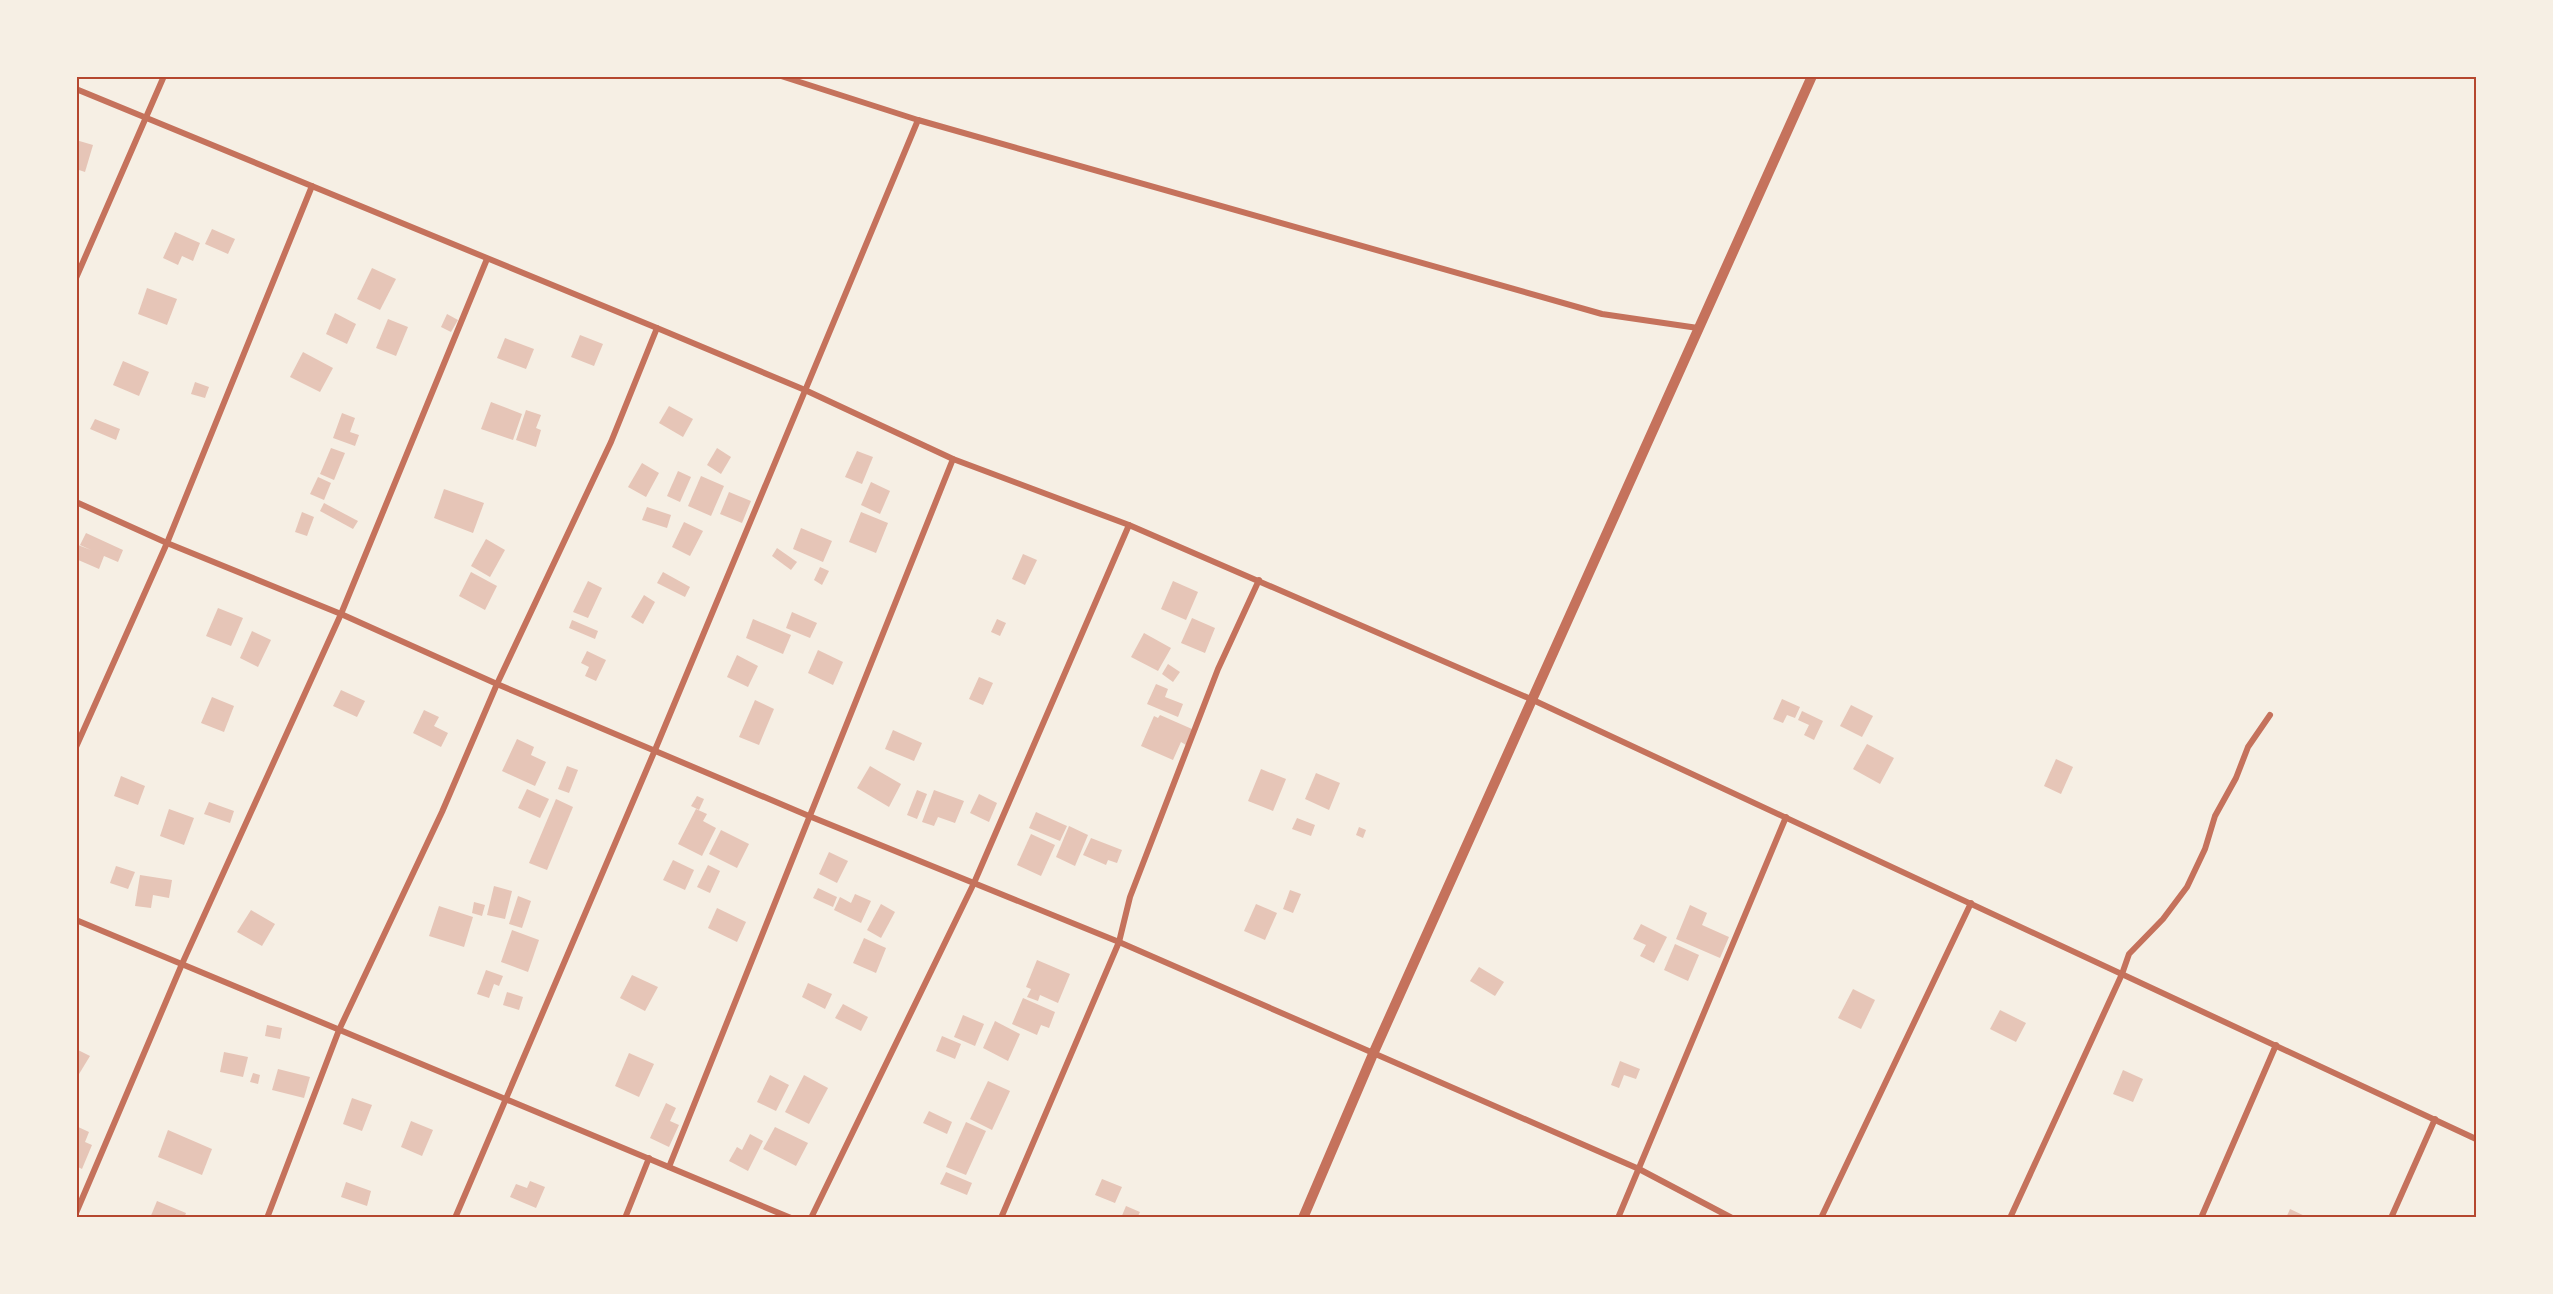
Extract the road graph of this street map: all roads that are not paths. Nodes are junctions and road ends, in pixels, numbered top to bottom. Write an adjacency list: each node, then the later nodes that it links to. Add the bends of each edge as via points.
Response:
1 (164, 76): 5 (street)
2 (781, 76): 6 (street)
3 (1812, 76): 11 (street)
4 (76, 89): 5 (street)
5 (147, 118): 7 (street); 9 (street)
6 (918, 120): 11 (street, via 1602,314); 12 (street)
7 (312, 186): 8 (street); 16 (street)
8 (487, 259): 10 (street); 18 (street)
9 (76, 278)
10 (657, 328): 12 (street); 19 (street, via 611,442)
11 (1698, 328): 20 (street)
12 (805, 390): 13 (street); 23 (street)
13 (953, 459): 15 (street); 24 (street)
14 (76, 502): 16 (street)
15 (1129, 525): 17 (street); 26 (street)
16 (167, 543): 18 (street); 22 (street)
17 (1259, 580): 20 (street); 29 (street, via 1218,669 1130,897)
18 (341, 614): 19 (street); 30 (street)
19 (497, 684): 23 (street); 32 (street, via 442,812)
20 (1533, 700): 25 (street); 34 (street)
21 (2270, 715): 31 (street, via 2248,747 2187,887 2129,954)
22 (76, 747)
23 (655, 750): 24 (street); 35 (street)
24 (809, 816): 26 (street); 39 (street)
25 (1786, 817): 27 (street); 40 (street)
26 (975, 882): 29 (street); 46 (street)
27 (1971, 903): 31 (street); 51 (street)
28 (76, 920): 30 (street)
29 (1119, 942): 34 (street); 47 (street)
30 (182, 964): 32 (street); 41 (street)
31 (2122, 974): 33 (street); 52 (street)
32 (339, 1030): 35 (street); 42 (street)
33 (2276, 1045): 36 (street); 53 (street)
34 (1373, 1054): 40 (street); 48 (street)
35 (507, 1099): 38 (street); 43 (street)
36 (2435, 1119): 37 (street); 54 (street)
37 (2476, 1138)
38 (649, 1158): 39 (street); 44 (street)
39 (669, 1167): 45 (street)
40 (1639, 1169): 49 (street); 50 (street)
41 (76, 1213)
42 (267, 1218)
43 (455, 1218)
44 (625, 1218)
45 (791, 1218)
46 (811, 1218)
47 (1001, 1218)
48 (1303, 1218)
49 (1618, 1218)
50 (1732, 1218)
51 (1821, 1218)
52 (2010, 1218)
53 (2201, 1218)
54 (2391, 1218)

